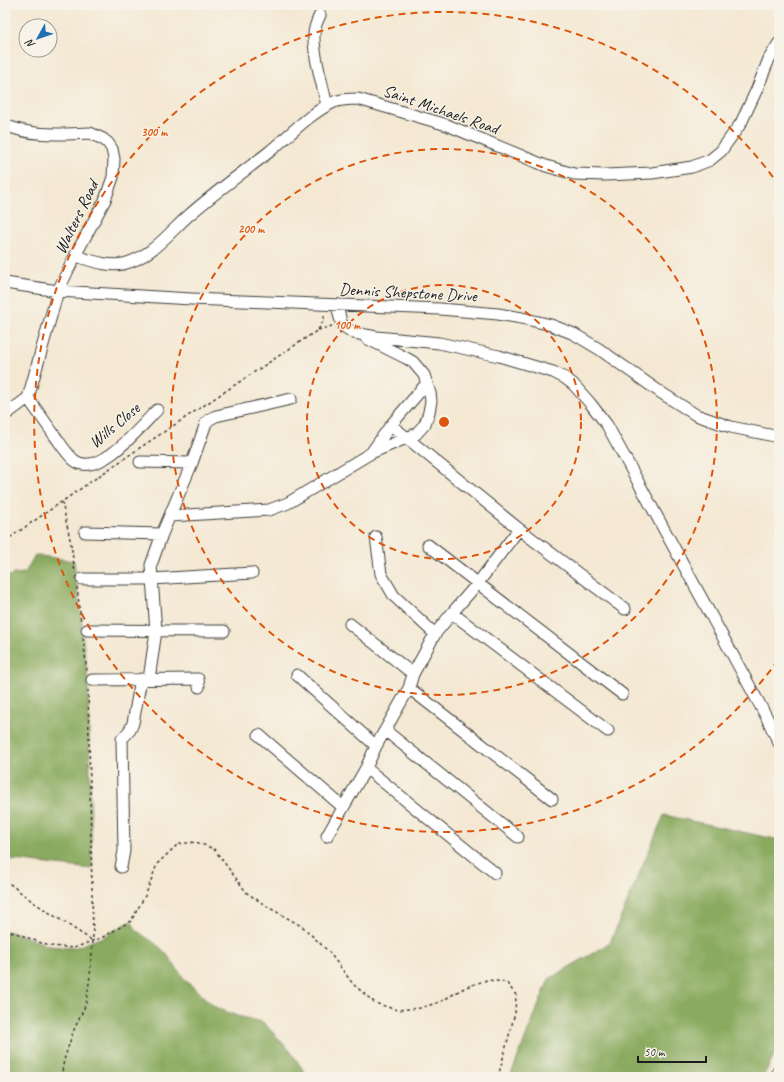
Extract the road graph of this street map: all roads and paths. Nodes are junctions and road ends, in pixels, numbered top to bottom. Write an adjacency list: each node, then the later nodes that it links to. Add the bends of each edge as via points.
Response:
1 (320, 15): 3 (street, via 314,28 315,52)
2 (779, 43): 3 (street, Saint Michaels Road, via 740,123 721,151 710,160 692,167 652,173 574,174 546,166 447,125 358,98 344,99)
3 (327, 106): 5 (street, Saint Michaels Road, via 217,191 163,240 141,256 122,264 108,265)
4 (5, 125): 5 (street, Walters Road, via 18,131 41,134 90,133 103,139 112,149 113,177 106,200)
5 (75, 256): 7 (street, Walters Road)
6 (5, 283): 7 (street, Dennis Shepstone Drive)
7 (58, 291): 8 (street, Dennis Shepstone Drive); 14 (street, Walters Road)
8 (325, 304): 9 (street, Dennis Shepstone Drive); 11 (path, via 324,320)
9 (337, 305): 10 (street); 19 (street, Dennis Shepstone Drive, via 440,309 522,318 551,325 574,334 599,349 696,415 730,427)
10 (343, 326): 11 (path, via 335,325); 12 (street)
11 (318, 330): 24 (path, via 141,446)
12 (354, 333): 13 (street, via 413,362); 53 (street, via 439,343 499,356 553,372 573,384 607,425)
13 (427, 383): 18 (street); 20 (street, via 431,401 426,424)
14 (28, 398): 16 (street, Wills Close, via 66,452 74,460 86,465 102,461); 17 (street)
15 (291, 399): 23 (street, via 210,418)
16 (157, 410)
17 (5, 414)
18 (391, 425): 20 (street); 21 (street)
19 (779, 437)
20 (407, 439): 21 (street); 26 (street)
21 (370, 453): 25 (street, via 288,503 269,510)
22 (140, 462): 23 (street)
23 (192, 463): 25 (street)
24 (62, 502): 30 (path); 34 (path)
25 (170, 516): 28 (street)
26 (519, 529): 35 (street); 36 (street)
27 (85, 532): 28 (street)
28 (162, 534): 33 (street, via 151,565)
29 (376, 537): 42 (street, via 381,574 394,596)
30 (5, 541)
31 (428, 545): 35 (street)
32 (252, 573): 33 (street)
33 (152, 579): 34 (street); 40 (street)
34 (78, 580): 39 (path)
35 (478, 583): 37 (street); 49 (street)
36 (625, 609)
37 (452, 613): 42 (street); 51 (street)
38 (350, 624): 43 (street)
39 (84, 630): 40 (street); 46 (path)
40 (156, 631): 41 (street); 45 (street)
41 (224, 631)
42 (435, 634): 43 (street)
43 (413, 674): 48 (street)
44 (297, 675): 54 (street)
45 (145, 679): 46 (street); 47 (street, via 198,679); 60 (street, via 133,723 122,739 124,851)
46 (89, 682): 64 (path)
47 (199, 687)
48 (409, 688): 50 (street); 56 (street)
49 (622, 694)
50 (386, 731): 54 (street); 59 (street)
51 (608, 731)
52 (259, 735): 57 (street)
53 (779, 743)
54 (376, 746): 55 (street)
55 (366, 768): 57 (street); 61 (street)
56 (552, 799)
57 (343, 807): 58 (street)
58 (327, 836)
59 (518, 837)
60 (121, 867)
61 (495, 873)
62 (5, 880): 64 (path, via 33,902)
63 (5, 931): 64 (path, via 16,932 49,946 74,948)
64 (93, 941): 66 (path, via 86,1004 73,1032); 67 (path, via 130,921 146,894 157,864 178,844 196,842 214,849 247,893 303,927 329,952 353,984 375,1003 397,1010 420,1008 440,1002 487,980 506,982 516,995 515,1007)
65 (779, 1070): 68 (street)
66 (61, 1077)
67 (498, 1077)
68 (776, 1077)

